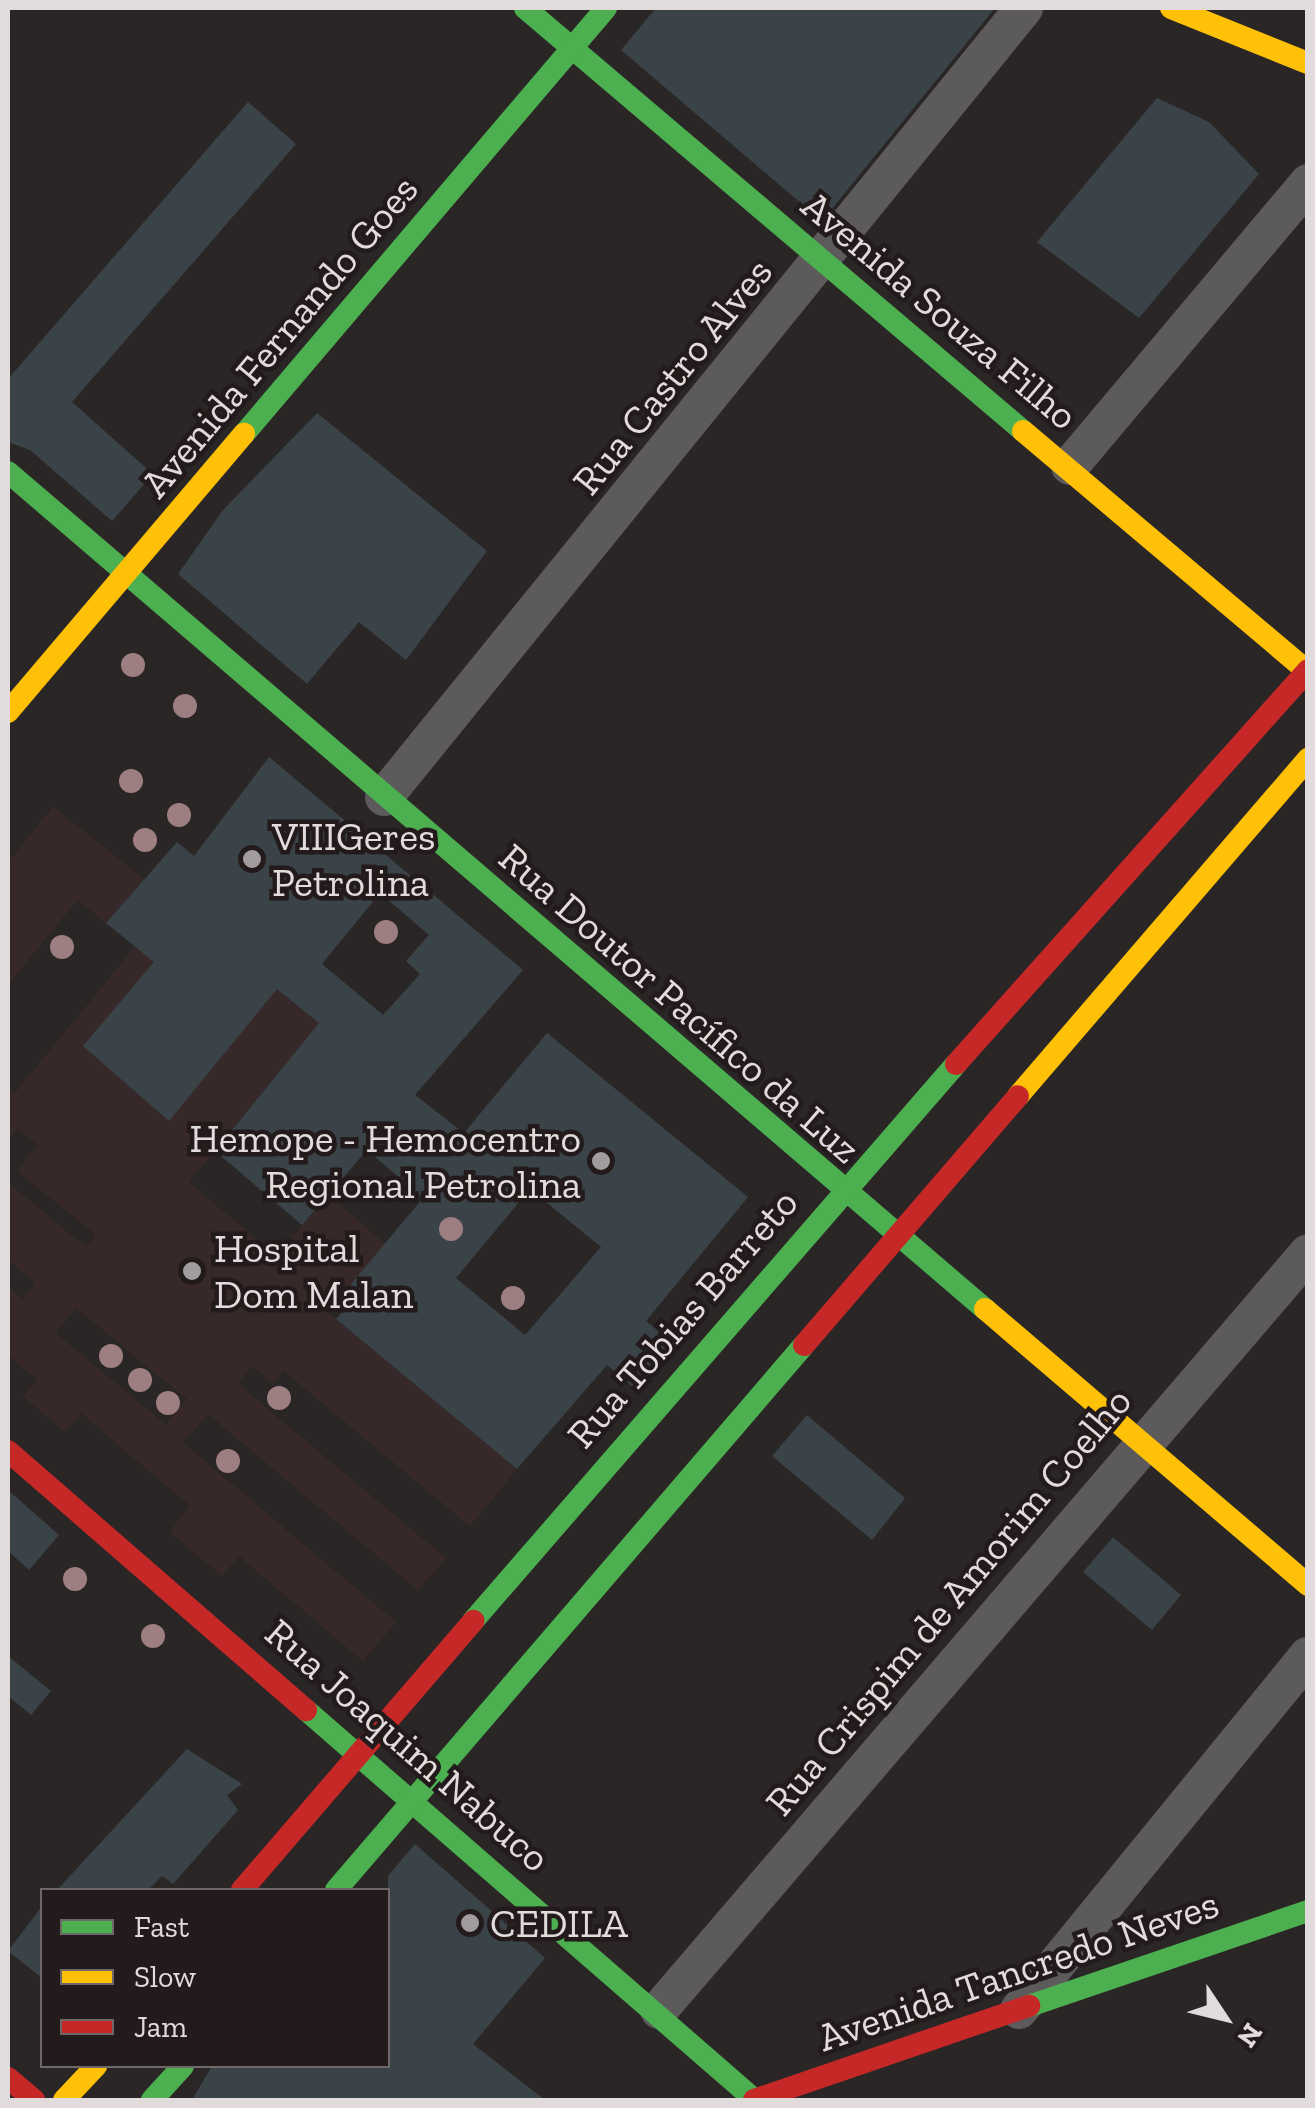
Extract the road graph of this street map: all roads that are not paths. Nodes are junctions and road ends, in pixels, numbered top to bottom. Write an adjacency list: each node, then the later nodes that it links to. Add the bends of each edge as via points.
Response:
1 (525, 8): 5 (street, Avenida Souza Filho)
2 (606, 8): 5 (street, Avenida Fernando Goes)
3 (1024, 8): 8 (street, Rua Castro Alves)
4 (1171, 8): 6 (street)
5 (570, 47): 8 (street, Avenida Souza Filho); 11 (street, Avenida Fernando Goes)
6 (1308, 64)
7 (1308, 183): 9 (street)
8 (823, 262): 9 (street, Avenida Souza Filho); 15 (street, Rua Castro Alves)
9 (1070, 466): 12 (street, Avenida Souza Filho)
10 (8, 472): 11 (street, Rua Doutor Pacífico da Luz)
11 (128, 574): 13 (street, Avenida Fernando Goes); 15 (street, Rua Doutor Pacífico da Luz)
12 (1307, 671): 16 (street, Rua Tobias Barreto)
13 (8, 712)
14 (1308, 759): 17 (street)
15 (384, 797): 16 (street, Rua Doutor Pacífico da Luz)
16 (841, 1192): 17 (street, Rua Doutor Pacífico da Luz); 23 (street, Rua Tobias Barreto)
17 (901, 1238): 19 (street, Rua Doutor Pacífico da Luz); 24 (street)
18 (1308, 1253): 19 (street, Rua Crispim de Amorim Coelho)
19 (1140, 1445): 21 (street, Rua Doutor Pacífico da Luz); 28 (street, Rua Crispim de Amorim Coelho)
20 (8, 1452): 23 (street, Rua Joaquim Nabuco)
21 (1308, 1584)
22 (1308, 1656): 29 (street)
23 (358, 1750): 24 (street, Rua Joaquim Nabuco); 25 (street, Rua Tobias Barreto)
24 (415, 1800): 26 (street); 28 (street, Rua Joaquim Nabuco)
25 (244, 1888)
26 (338, 1888)
27 (1308, 1911): 29 (street, Avenida Tancredo Neves)
28 (659, 2010): 36 (street, Rua Joaquim Nabuco)
29 (1019, 2010): 36 (street, Avenida Tancredo Neves)
30 (94, 2068): 34 (street)
31 (181, 2068): 35 (street)
32 (8, 2078): 33 (street)
33 (34, 2100)
34 (64, 2100)
35 (152, 2100)
36 (754, 2100)

